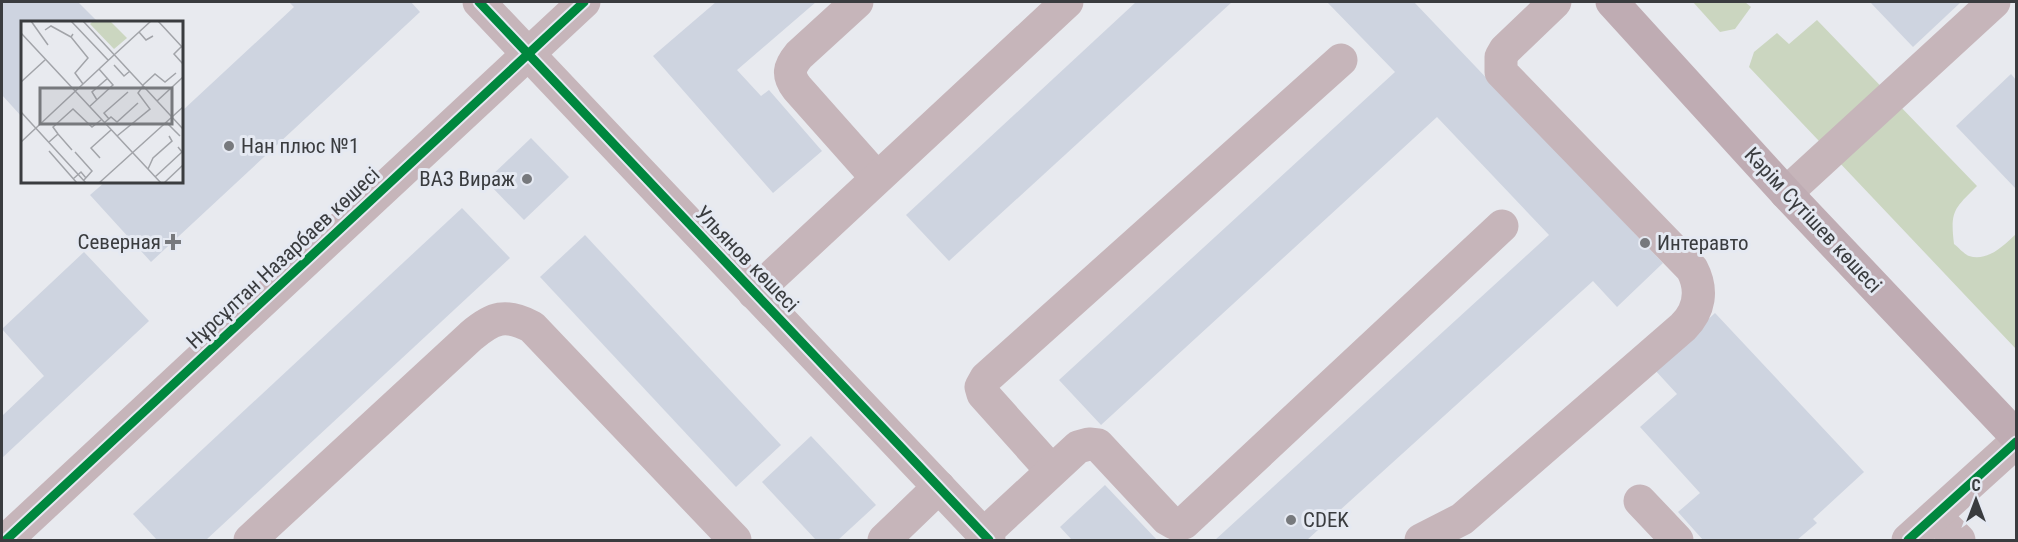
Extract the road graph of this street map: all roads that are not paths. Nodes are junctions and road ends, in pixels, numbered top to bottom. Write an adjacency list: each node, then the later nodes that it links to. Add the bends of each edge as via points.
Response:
1 (479, 2): 8 (street, Ульянов көшесі)
2 (584, 2): 8 (street, Нұрсұлтан Назарбаев көшесі)
3 (857, 2): 10 (street, via 799,55 789,72 797,88)
4 (1067, 2): 10 (street)
5 (1555, 2): 25 (street, via 1504,50 1501,72 1692,269 1698,279 1700,298 1683,327 1497,489 1462,519)
6 (1612, 2): 11 (main road, Кәрім Сүтішев көшесі)
7 (1994, 2): 11 (street)
8 (528, 54): 13 (street, Ульянов көшесі); 21 (street, Нұрсұлтан Назарбаев көшесі)
9 (1341, 60): 16 (street, via 986,378 981,387 983,394)
10 (878, 178): 13 (street)
11 (1786, 193): 14 (main road, Кәрім Сүтішев көшесі)
12 (1502, 226): 16 (street, via 1184,523 1167,519 1098,445 1078,447)
13 (754, 293): 17 (street, Ульянов көшесі)
14 (2016, 436)
15 (2016, 442): 19 (street)
16 (1051, 470): 20 (street)
17 (939, 487): 20 (street, Ульянов көшесі); 24 (street)
18 (1640, 501): 26 (street)
19 (1935, 516): 27 (street); 28 (street)
20 (987, 537)
21 (6, 540)
22 (250, 540): 23 (street, via 471,336 485,324 501,318 517,319 532,327)
23 (735, 540)
24 (884, 540)
25 (1421, 540)
26 (1677, 540)
27 (1908, 540)
28 (1959, 540)

